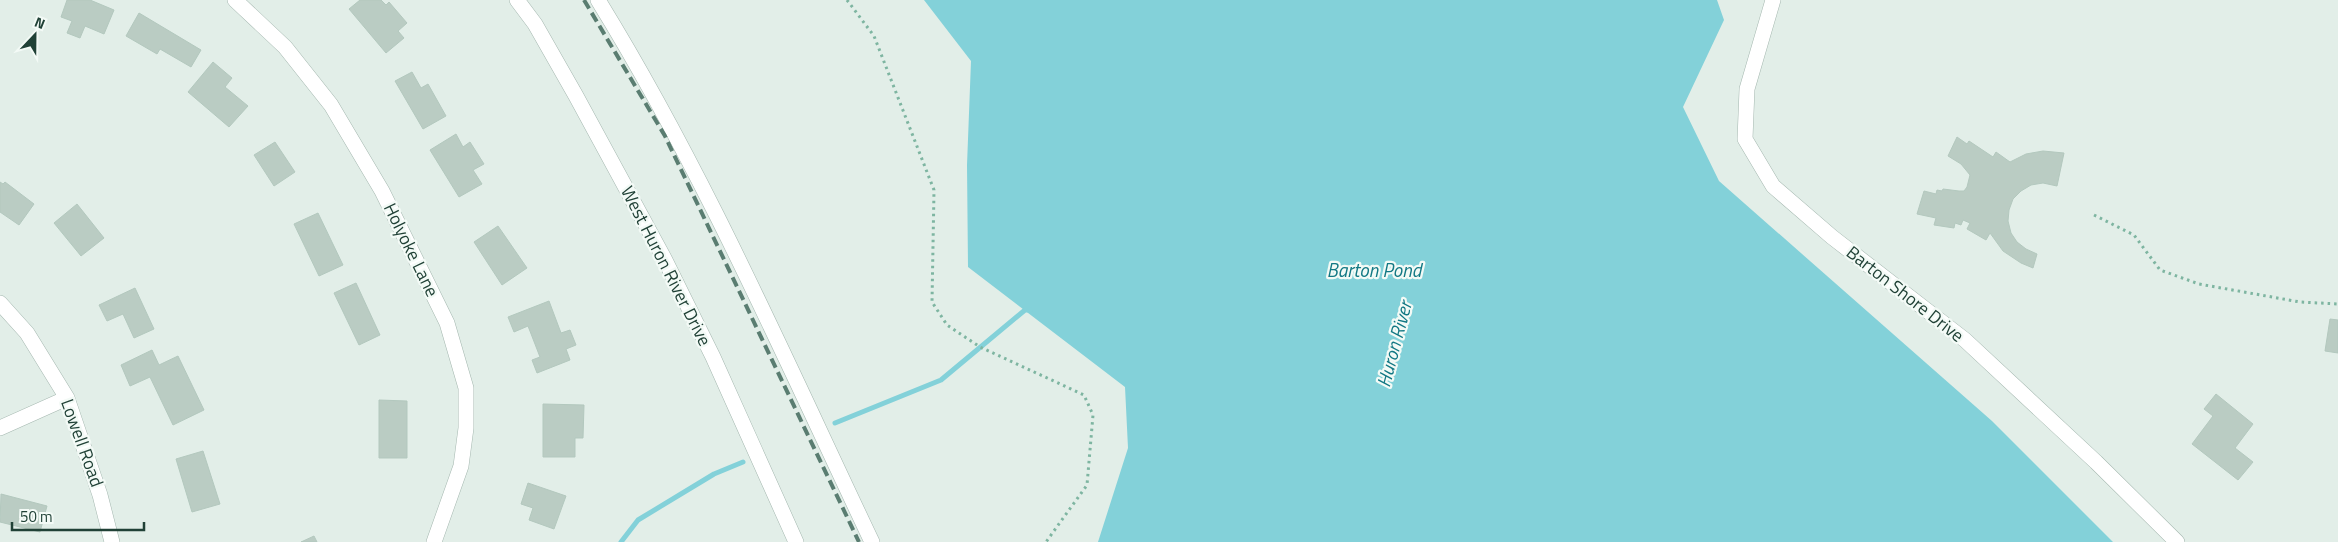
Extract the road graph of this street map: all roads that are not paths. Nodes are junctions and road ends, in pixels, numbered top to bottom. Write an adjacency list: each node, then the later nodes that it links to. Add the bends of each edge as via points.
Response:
1 (235, 0): 9 (street, Holyoke Lane, via 285,48 331,105 382,191 447,323 466,388 466,428 461,466)
2 (517, 0): 10 (street, West Huron River Drive, via 535,24 576,96 665,260)
3 (598, 0): 11 (street, via 641,69 720,224)
4 (1773, 0): 12 (street, Barton Shore Drive, via 1747,89 1745,139 1773,186 1832,237 1965,340)
5 (0, 303): 6 (street, Lowell Road, via 27,333)
6 (68, 398): 7 (street); 8 (street, Lowell Road)
7 (0, 428)
8 (112, 542)
9 (434, 542)
10 (796, 542)
11 (872, 542)
12 (2177, 542)

